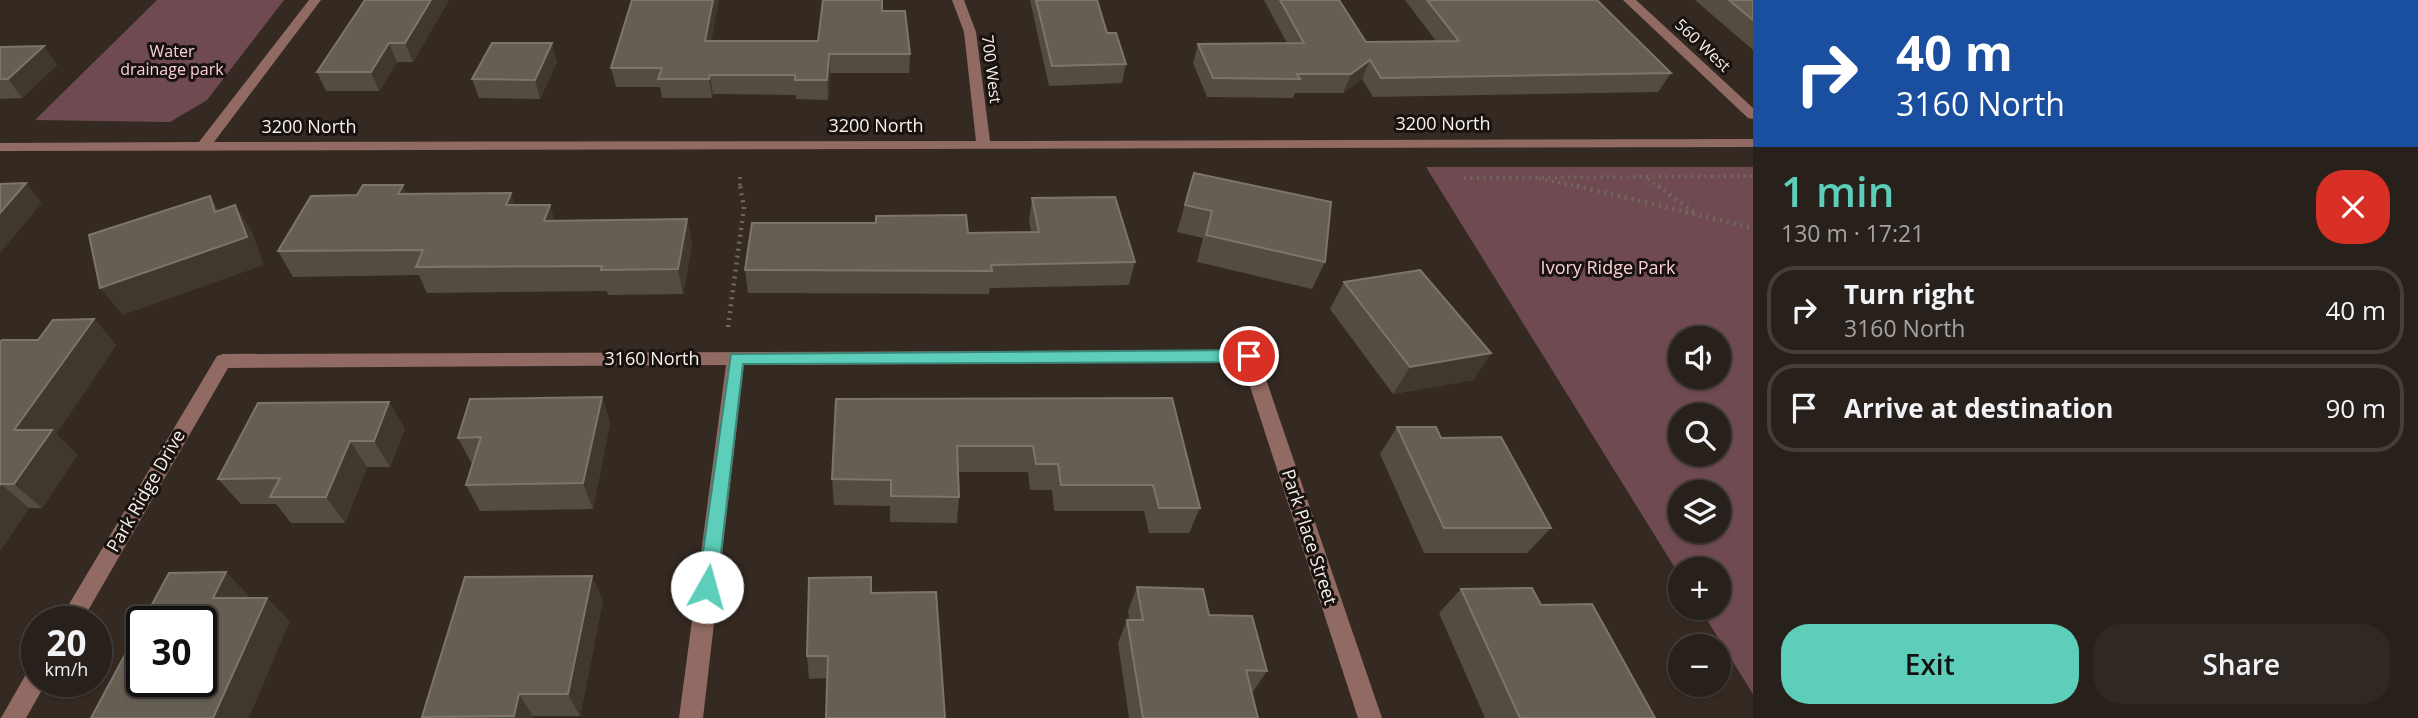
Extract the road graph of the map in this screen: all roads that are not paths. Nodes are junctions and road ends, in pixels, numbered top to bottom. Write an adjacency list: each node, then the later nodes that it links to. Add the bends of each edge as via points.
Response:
1 (315, 0): 8 (street)
2 (958, 0): 6 (street, 700 West, via 970,32)
3 (1629, 0): 4 (street, 560 West)
4 (1753, 115)
5 (1753, 143): 6 (street, 3200 North)
6 (984, 145): 8 (street, 3200 North)
7 (0, 147): 8 (street, 3200 North)
8 (203, 147)
9 (1249, 356): 10 (street, 3160 North); 16 (street, Park Place Street)
10 (736, 358): 11 (street, 3160 North); 15 (street)
11 (223, 361): 12 (street, Park Ridge Drive)
12 (79, 606)
13 (25, 697): 14 (street)
14 (13, 718)
15 (691, 718)
16 (1370, 718)

